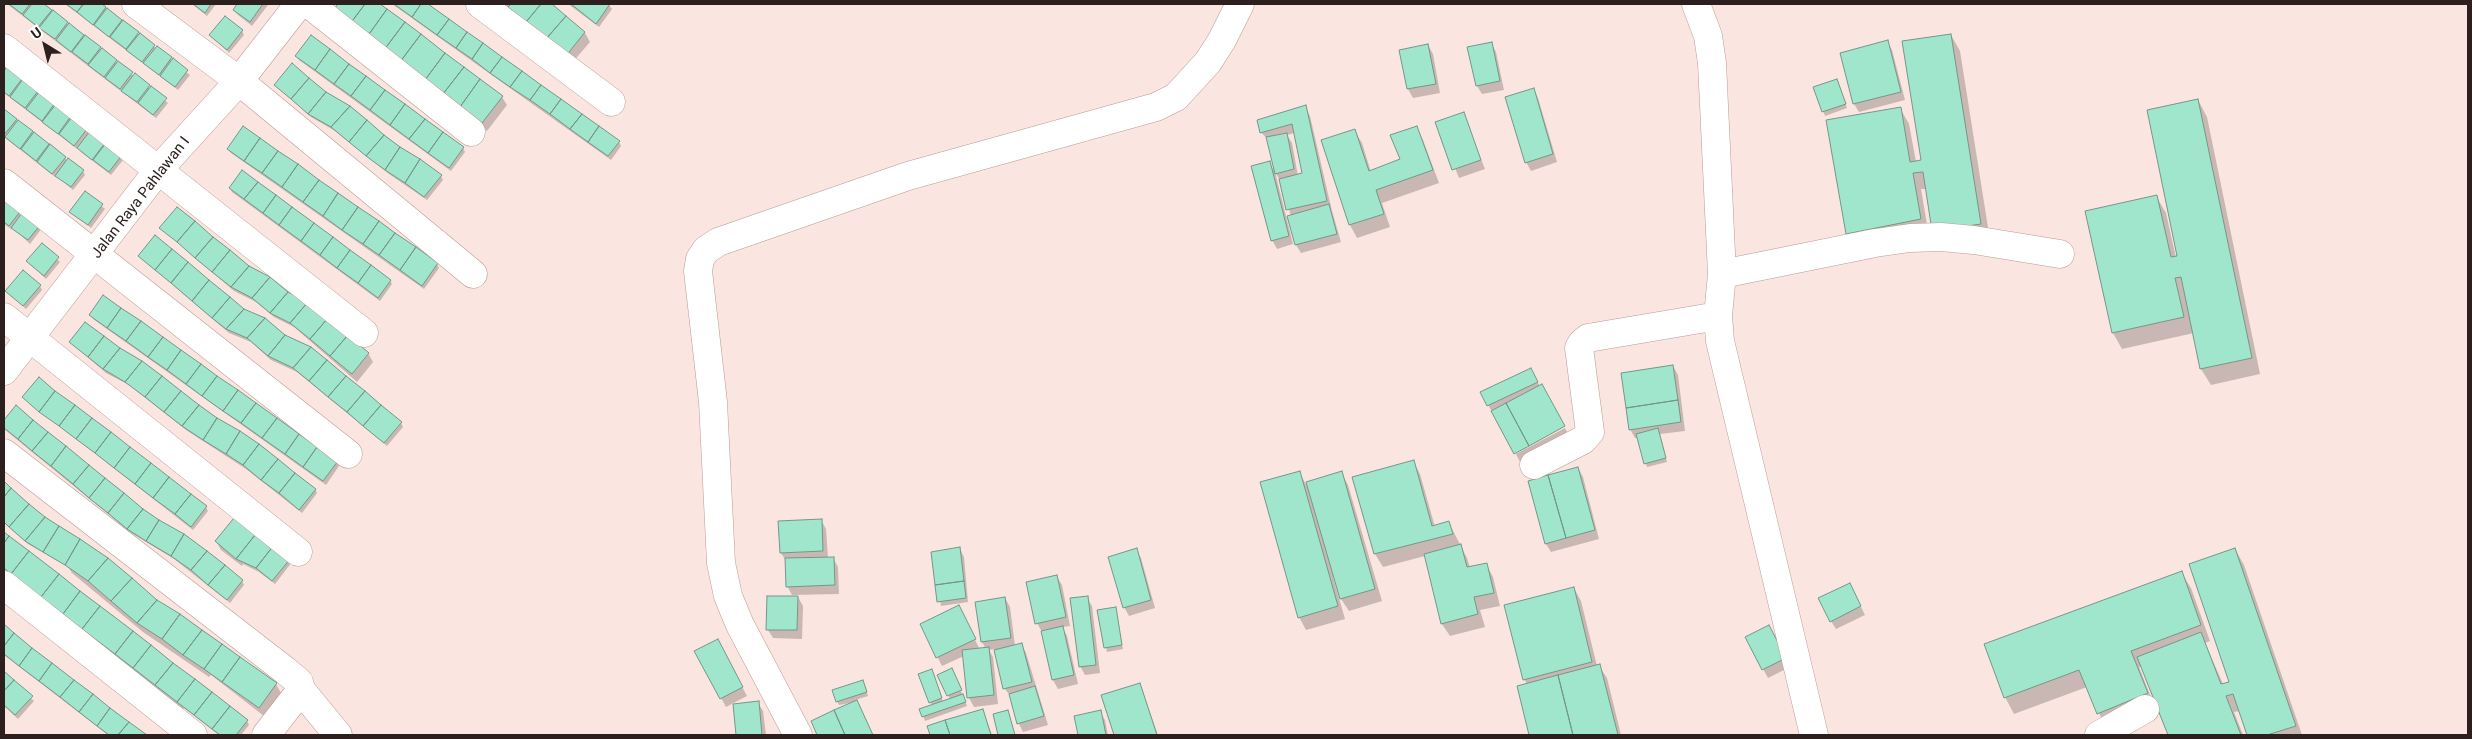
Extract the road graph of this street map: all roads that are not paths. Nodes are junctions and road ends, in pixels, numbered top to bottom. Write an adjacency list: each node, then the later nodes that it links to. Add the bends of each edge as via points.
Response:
1 (136, 4): 8 (street)
2 (300, 4): 8 (street, Jalan Raya Pahlawan I)
3 (309, 4): 10 (street)
4 (480, 4): 9 (street)
5 (1240, 4): 32 (street, via 1208,62 1176,97 1156,108 908,176 718,242 700,259 698,271 713,402 721,564 728,596 740,625)
6 (1696, 4): 16 (street, via 1708,36 1712,63)
7 (4, 48): 11 (street)
8 (238, 81): 11 (street, Jalan Raya Pahlawan I); 15 (street)
9 (611, 102)
10 (471, 132)
11 (159, 169): 14 (street, Jalan Raya Pahlawan I); 19 (street)
12 (4, 183): 14 (street)
13 (2060, 254): 16 (street, via 1974,240 1910,238 1875,242)
14 (95, 255): 20 (street, Jalan Raya Pahlawan I); 23 (street)
15 (473, 274)
16 (1722, 274): 17 (street)
17 (1718, 316): 24 (street, via 1588,338 1579,348 1590,432 1583,440); 33 (street, via 1722,350)
18 (4, 317): 20 (street)
19 (364, 333)
20 (30, 338): 21 (street, Jalan Raya Pahlawan I); 25 (street)
21 (4, 371)
22 (4, 452): 27 (street, via 286,671 299,682)
23 (348, 454)
24 (1534, 464)
25 (298, 552)
26 (4, 585): 29 (street)
27 (301, 690): 30 (street); 31 (street)
28 (2145, 709): 34 (street)
29 (193, 735)
30 (266, 735)
31 (338, 735)
32 (798, 735)
33 (1814, 735)
34 (2099, 735)

